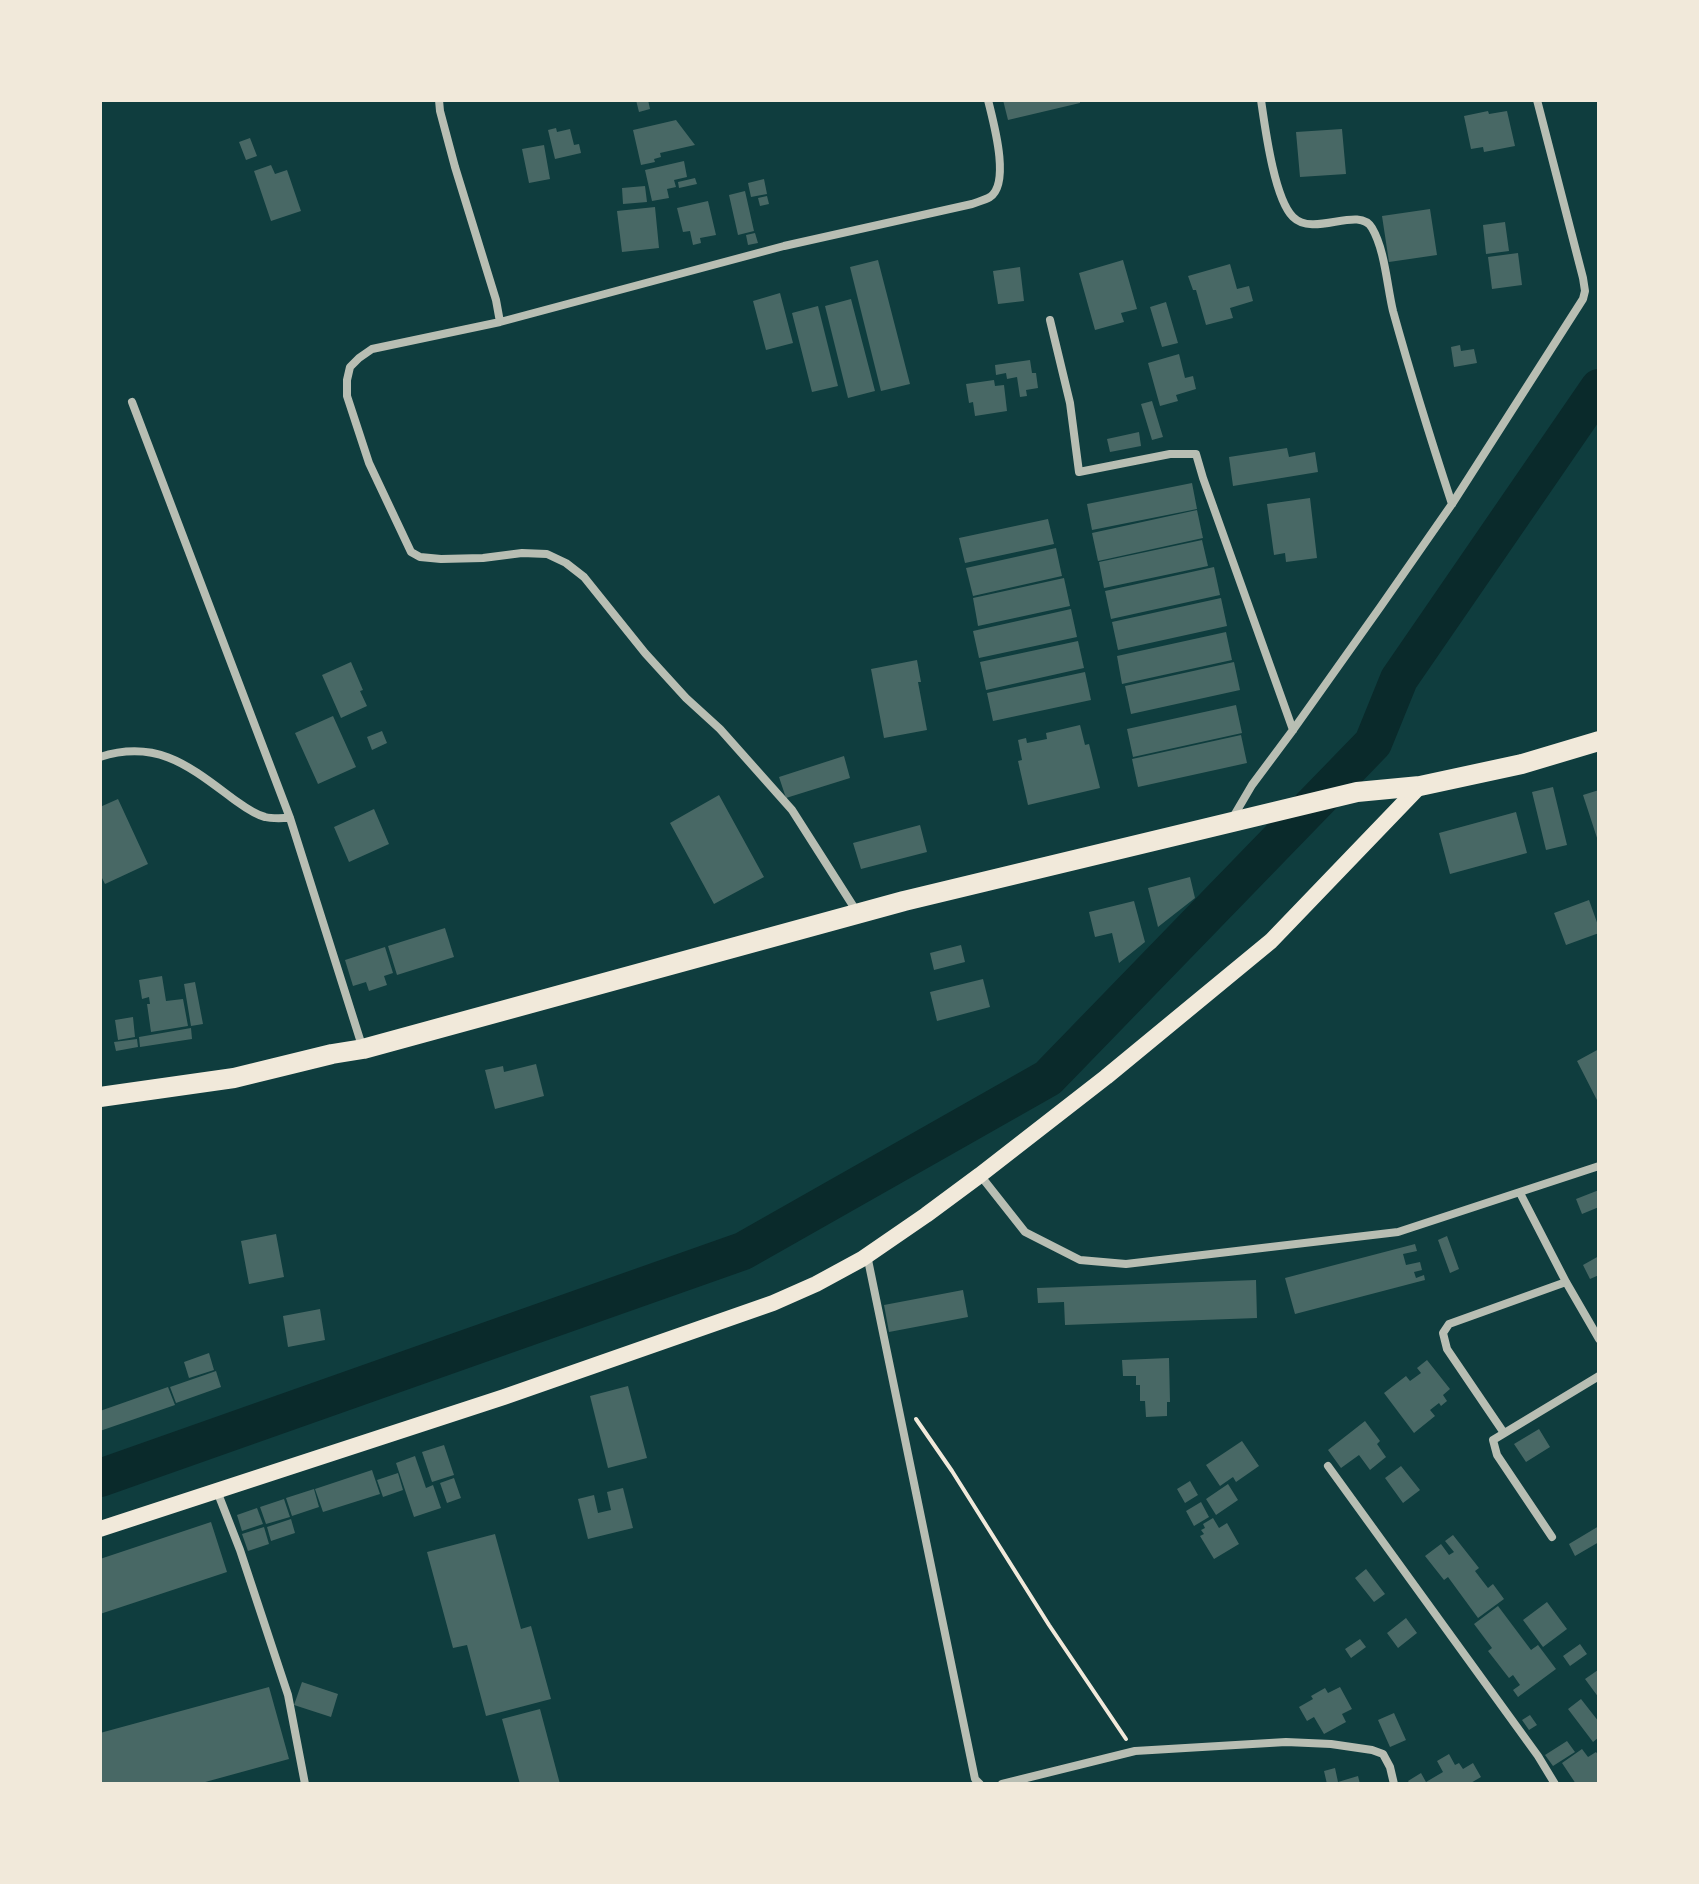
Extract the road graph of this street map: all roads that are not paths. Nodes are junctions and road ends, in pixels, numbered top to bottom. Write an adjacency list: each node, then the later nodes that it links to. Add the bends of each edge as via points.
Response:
1 (439, 100): 6 (street)
2 (988, 100): 6 (street, via 1000,178 991,196)
3 (1261, 100): 8 (street, via 1275,173 1293,217 1307,225 1360,219 1371,225)
4 (1537, 100): 8 (street, via 1585,291)
5 (1050, 320): 9 (street, via 1070,403 1079,472 1196,454)
6 (500, 322): 15 (street, via 372,349 350,367 347,396 369,463 411,552 441,559 547,554 584,577 645,653 792,810)
7 (132, 402): 13 (street)
8 (1452, 504): 9 (street)
9 (1293, 730): 14 (street)
10 (1599, 741): 12 (main road)
11 (100, 757): 13 (street, via 138,751 177,760 252,811)
12 (1420, 786): 14 (main road, via 1357,792); 19 (main road, via 1271,941)
13 (290, 818): 16 (street)
14 (1229, 823): 15 (main road)
15 (857, 913): 16 (main road)
16 (363, 1049): 17 (main road, via 234,1078)
17 (100, 1097)
18 (1599, 1166): 20 (street)
19 (980, 1175): 20 (street, via 1025,1232 1080,1260 1126,1264 1398,1232); 21 (main road)
20 (1520, 1193): 22 (street)
21 (867, 1255): 27 (main road, via 773,1303); 31 (street)
22 (1566, 1282): 23 (street); 25 (street, via 1449,1324 1443,1333 1447,1349)
23 (1599, 1339)
24 (1599, 1376): 25 (street)
25 (1504, 1433): 29 (street, via 1493,1440 1497,1455)
26 (1328, 1466): 34 (street)
27 (217, 1490): 28 (main road); 30 (street, via 288,1695)
28 (100, 1529)
29 (1552, 1537)
30 (305, 1784)
31 (980, 1784)
32 (1002, 1784): 33 (street, via 1135,1751 1286,1742 1383,1754)
33 (1394, 1784)
34 (1555, 1784)

